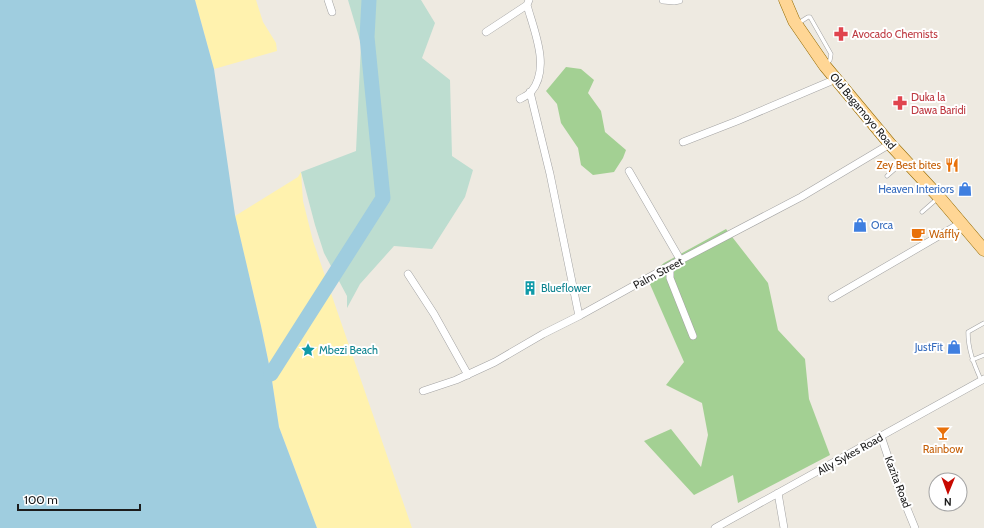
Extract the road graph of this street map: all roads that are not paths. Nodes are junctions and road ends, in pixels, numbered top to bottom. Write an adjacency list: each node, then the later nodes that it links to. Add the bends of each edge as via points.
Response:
1 (328, 0): 6 (street)
2 (663, 0): 3 (street)
3 (679, 0)
4 (785, 0): 8 (main road, Old Bagamoyo Road, via 796,24)
5 (528, 2): 7 (street); 9 (street, via 540,53 537,80)
6 (332, 12)
7 (486, 32)
8 (836, 79): 11 (street, via 737,122); 12 (main road, Old Bagamoyo Road)
9 (530, 92): 10 (street); 24 (street, via 550,174)
10 (520, 99)
11 (683, 142)
12 (890, 144): 13 (main road, Old Bagamoyo Road); 20 (street, Palm Street, via 800,197)
13 (905, 160): 15 (lane); 16 (main road, Old Bagamoyo Road)
14 (630, 171): 20 (street)
15 (887, 176)
16 (939, 198): 17 (lane); 18 (main road, Old Bagamoyo Road)
17 (922, 212)
18 (961, 223): 19 (main road, Old Bagamoyo Road); 23 (street)
19 (984, 250)
20 (680, 261): 21 (street, Palm Street)
21 (673, 264): 24 (street, Palm Street); 26 (street, via 670,278)
22 (408, 274): 29 (street)
23 (832, 298)
24 (579, 316): 29 (street, Palm Street)
25 (984, 323): 28 (lane, via 968,332)
26 (693, 336)
27 (984, 355): 28 (lane)
28 (972, 360): 30 (lane)
29 (468, 375): 31 (street, Palm Street)
30 (983, 380): 32 (street, Ally Sykes Road)
31 (423, 391)
32 (881, 436): 33 (street, Ally Sykes Road); 36 (street, Kazita Road)
33 (778, 493): 34 (street, Ally Sykes Road); 35 (street)
34 (716, 528)
35 (784, 528)
36 (915, 528)

